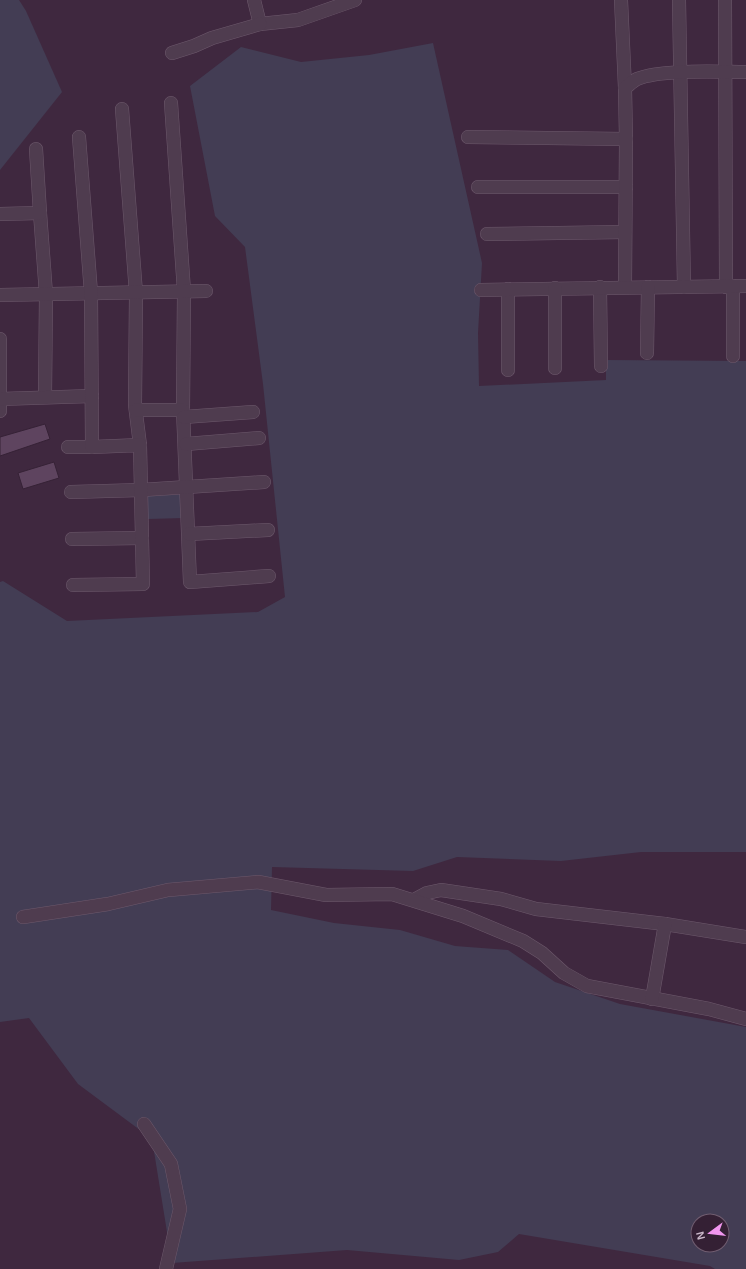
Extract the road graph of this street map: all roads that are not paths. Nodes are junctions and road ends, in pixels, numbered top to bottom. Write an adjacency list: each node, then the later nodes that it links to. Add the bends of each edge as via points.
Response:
1 (254, 0): 6 (street)
2 (355, 0): 6 (street, via 298,20)
3 (621, 0): 11 (street)
4 (679, 0): 10 (street)
5 (725, 1): 8 (street)
6 (260, 24): 7 (street)
7 (172, 52)
8 (726, 72): 9 (street); 10 (street); 24 (street)
9 (746, 72)
10 (680, 73): 11 (street, via 648,76 636,80); 29 (street)
11 (625, 88): 16 (street)
12 (170, 103): 33 (street)
13 (122, 109): 35 (street)
14 (79, 137): 36 (street)
15 (468, 137): 16 (street)
16 (626, 139): 19 (street)
17 (36, 149): 20 (street)
18 (478, 186): 19 (street)
19 (626, 187): 22 (street)
20 (40, 213): 21 (street); 38 (street)
21 (0, 214)
22 (625, 232): 23 (street); 27 (street)
23 (487, 234)
24 (729, 286): 25 (street); 29 (street); 41 (street)
25 (746, 286)
26 (600, 287): 27 (street); 30 (street); 42 (street)
27 (625, 287): 28 (street)
28 (648, 287): 29 (street); 40 (street)
29 (684, 287)
30 (555, 288): 31 (street); 43 (street)
31 (508, 289): 32 (street); 44 (street)
32 (481, 290)
33 (184, 291): 34 (street); 35 (street); 51 (street)
34 (206, 291)
35 (136, 292): 36 (street); 48 (street)
36 (90, 293): 38 (street); 45 (street)
37 (0, 294): 38 (street)
38 (46, 294): 46 (street)
39 (0, 339): 47 (street)
40 (647, 353)
41 (733, 356)
42 (601, 366)
43 (555, 368)
44 (508, 370)
45 (92, 396): 46 (street); 56 (street)
46 (45, 397): 47 (street)
47 (0, 399): 49 (street)
48 (136, 408): 51 (street); 54 (street)
49 (0, 411)
50 (253, 412): 51 (street)
51 (184, 413): 53 (street)
52 (259, 438): 53 (street)
53 (186, 444): 58 (street)
54 (140, 445): 56 (street); 59 (street)
55 (68, 447): 56 (street)
56 (92, 447)
57 (264, 482): 58 (street)
58 (187, 487): 59 (street); 62 (street)
59 (141, 490): 60 (street); 64 (street)
60 (71, 492)
61 (268, 530): 62 (street)
62 (189, 534): 65 (street, via 190,582)
63 (72, 538): 64 (street)
64 (142, 538): 66 (street, via 143,584)
65 (269, 576)
66 (73, 585)
67 (413, 899): 68 (street, via 392,894 326,895 258,882 168,890 108,904); 69 (street, via 441,890 501,899 536,909); 71 (street, via 523,941 587,986)
68 (23, 918)
69 (665, 924): 70 (street); 71 (street)
70 (746, 937)
71 (652, 999): 72 (street, via 709,1009)
72 (746, 1019)
73 (144, 1124): 74 (street, via 171,1164 180,1209)
74 (166, 1269)

